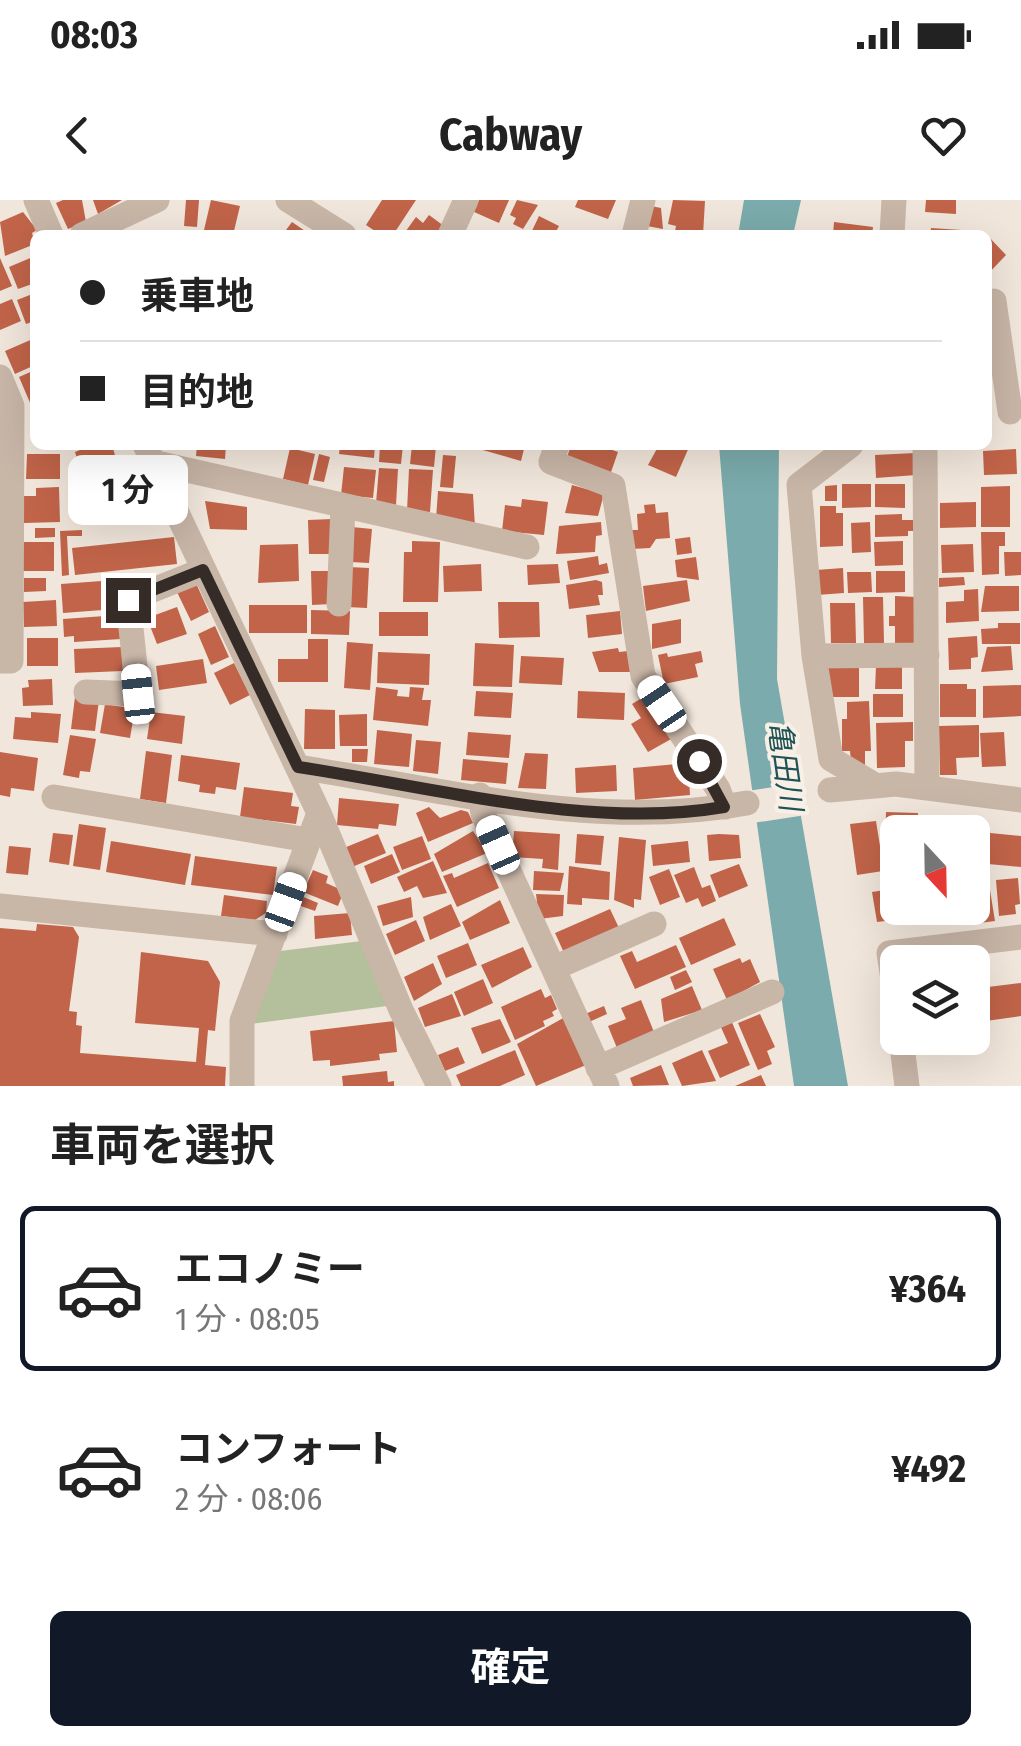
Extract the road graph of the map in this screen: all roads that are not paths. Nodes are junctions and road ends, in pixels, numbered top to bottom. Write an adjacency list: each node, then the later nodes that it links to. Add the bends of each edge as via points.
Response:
1 (36, 200): 7 (street)
2 (157, 200): 8 (street)
3 (288, 200): 9 (street)
4 (466, 200): 10 (street)
5 (643, 200): 11 (street)
6 (894, 200): 12 (street)
7 (49, 230)
8 (93, 230)
9 (336, 230)
10 (452, 230)
11 (635, 230)
12 (892, 230)
13 (994, 300): 15 (street)
14 (0, 378): 26 (street, via 12,406 12,661)
15 (1006, 413)
16 (555, 450): 32 (street, via 550,462 613,486 643,676 718,789 736,805 651,815)
17 (844, 450): 24 (street, via 799,485)
18 (925, 450): 25 (street)
19 (148, 454): 20 (street); 22 (street)
20 (343, 506): 21 (street); 23 (street)
21 (526, 548)
22 (203, 570): 27 (street, via 128,600 138,694); 28 (street)
23 (340, 604)
24 (814, 656): 25 (street); 29 (street, via 831,759)
25 (927, 656): 30 (street)
26 (0, 661)
27 (86, 692)
28 (298, 767): 32 (street); 35 (street)
29 (874, 784): 30 (street); 31 (street)
30 (927, 786): 34 (street)
31 (830, 790)
32 (480, 795): 42 (street)
33 (54, 797): 36 (street)
34 (1021, 800)
35 (318, 813): 36 (street); 47 (street)
36 (308, 840): 39 (street)
37 (0, 906): 39 (street)
38 (654, 924): 42 (street)
39 (275, 934): 46 (street, via 242,1021)
40 (1021, 937): 41 (street)
41 (956, 945)
42 (554, 968): 45 (street)
43 (772, 992): 45 (street)
44 (903, 1055): 48 (street)
45 (602, 1077)
46 (242, 1086)
47 (439, 1086)
48 (908, 1086)

